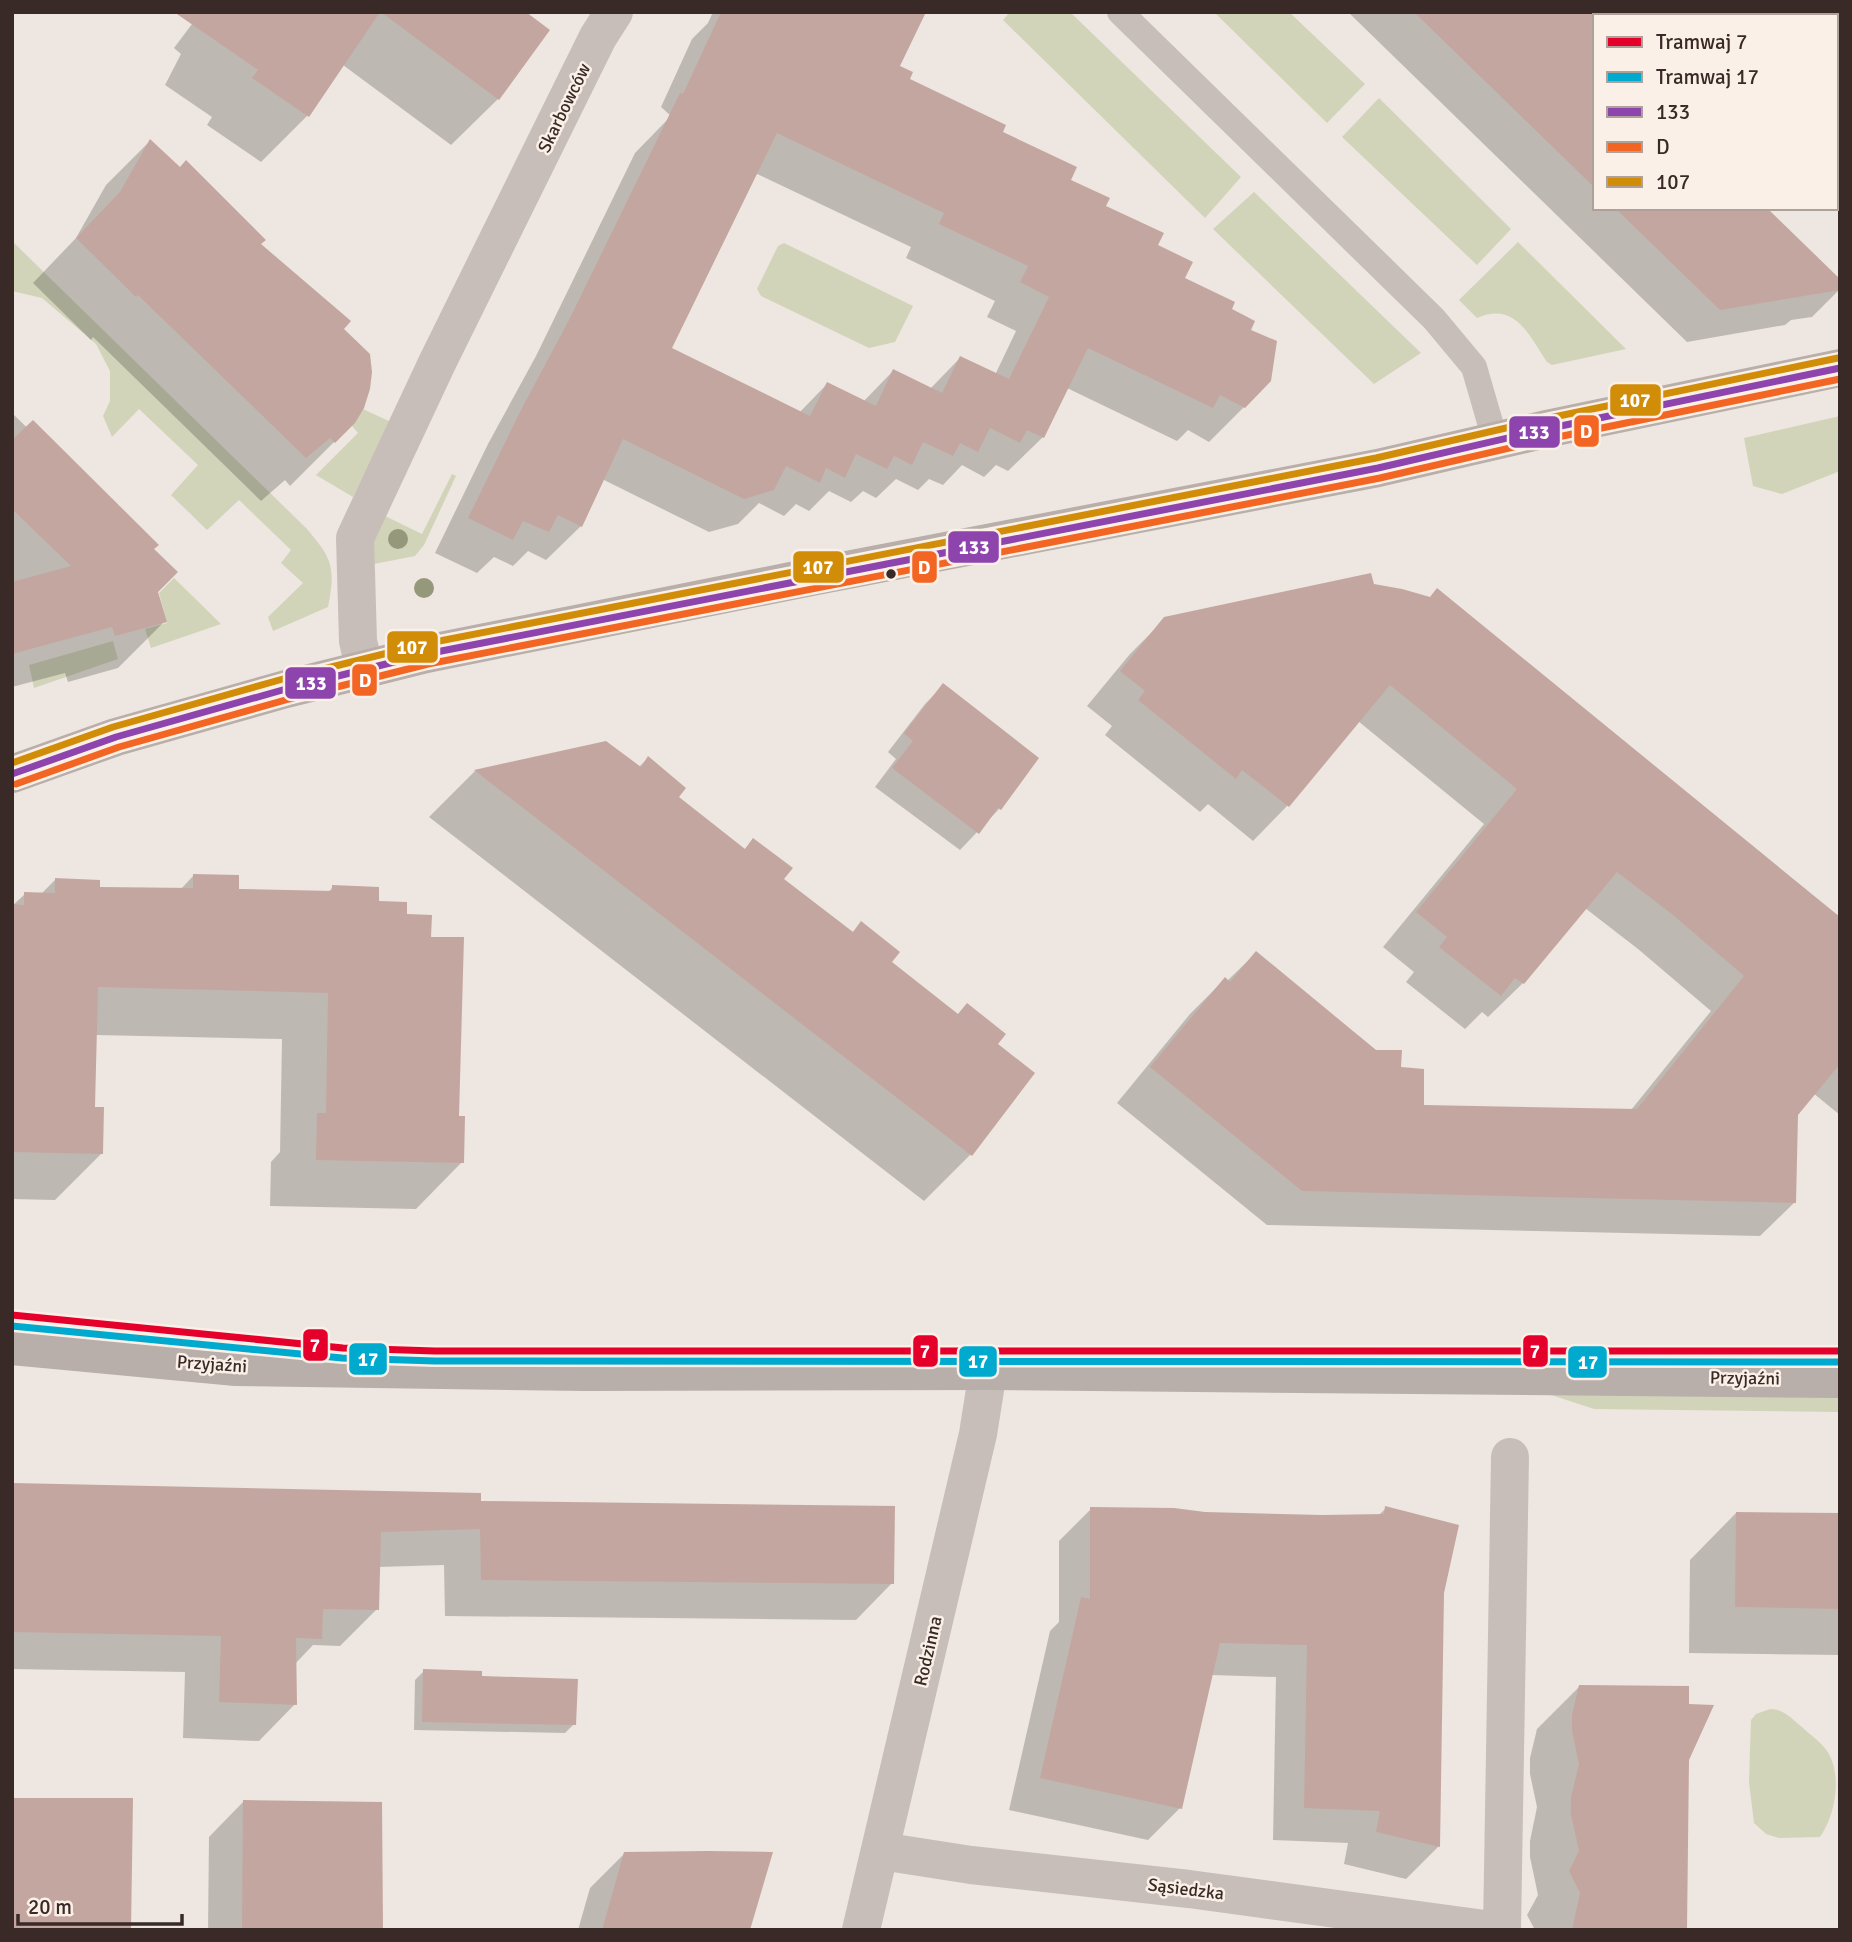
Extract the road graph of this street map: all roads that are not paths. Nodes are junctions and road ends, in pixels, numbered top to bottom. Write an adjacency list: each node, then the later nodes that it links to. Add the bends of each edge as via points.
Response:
1 (614, 12): 5 (street, Skarbowców, via 437,363 355,538 358,641)
2 (1120, 12): 4 (lane, via 1434,318 1474,367)
3 (1840, 368): 4 (street)
4 (1496, 443): 5 (street, via 493,640)
5 (365, 671): 6 (street, via 116,737)
6 (12, 774)
7 (12, 1346): 8 (street, Przyjaźni, via 236,1367)
8 (988, 1371): 9 (street, Przyjaźni); 11 (street, Rodzinna, via 978,1434)
9 (1840, 1379)
10 (1510, 1457): 14 (street)
11 (881, 1851): 12 (street, Rodzinna); 13 (street, Sąsiedzka)
12 (861, 1930)
13 (1492, 1930)
14 (1502, 1930)

